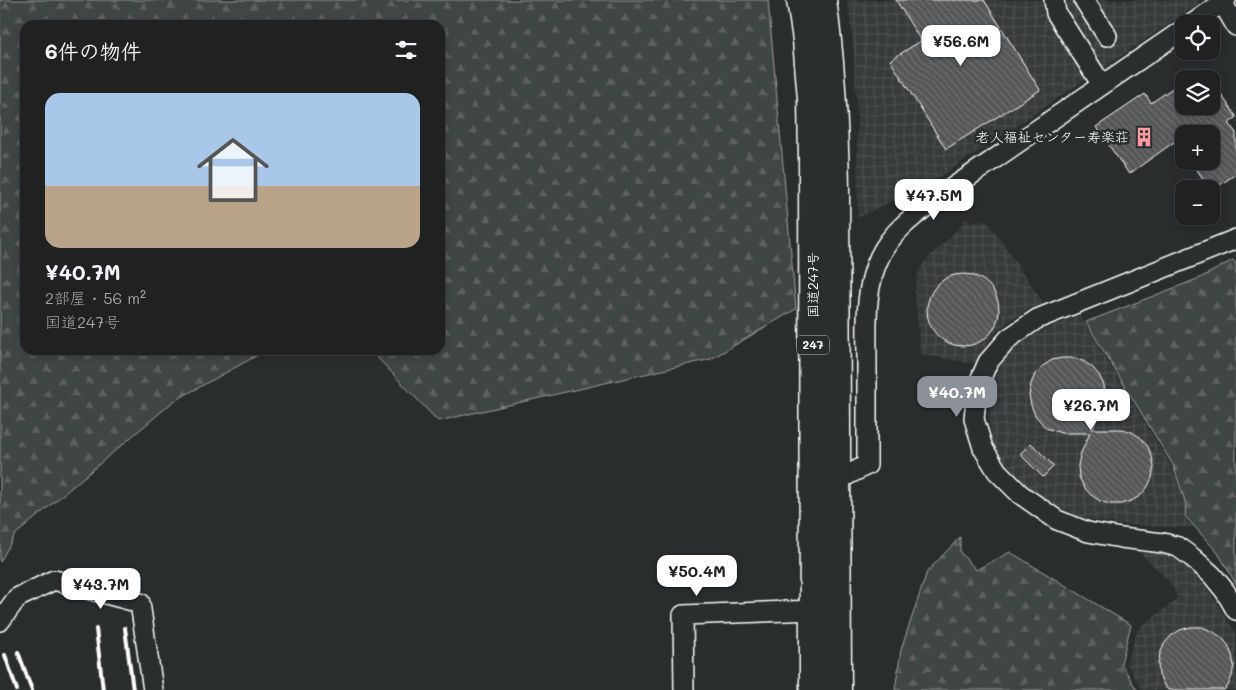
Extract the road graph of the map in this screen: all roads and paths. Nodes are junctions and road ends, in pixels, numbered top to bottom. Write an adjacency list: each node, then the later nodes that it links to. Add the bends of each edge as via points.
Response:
1 (801, 0): 13 (highway, 国道247号 / 247, via 812,99)
2 (822, 0): 12 (highway, 国道247号 / 247, via 834,119)
3 (1054, 0): 10 (street, via 1056,13)
4 (1084, 0): 9 (street)
5 (1223, 1): 6 (street); 7 (street)
6 (1204, 15)
7 (1236, 26)
8 (1175, 35): 10 (street)
9 (1107, 36)
10 (1102, 85): 12 (street, via 936,199 905,223 880,255 872,275 868,302 867,464)
11 (1236, 239): 14 (street, via 1037,319 1009,338 988,362 977,388 974,419 983,448 997,471 1020,494 1057,520 1088,532 1178,547 1212,575)
12 (836, 481): 19 (highway, 国道247号 / 247)
13 (814, 610): 17 (street, via 683,615); 18 (highway, 国道247号 / 247)
14 (1236, 610)
15 (0, 621): 16 (street, via 17,598 54,580 140,603)
16 (152, 690)
17 (684, 690)
18 (814, 690)
19 (837, 690)

